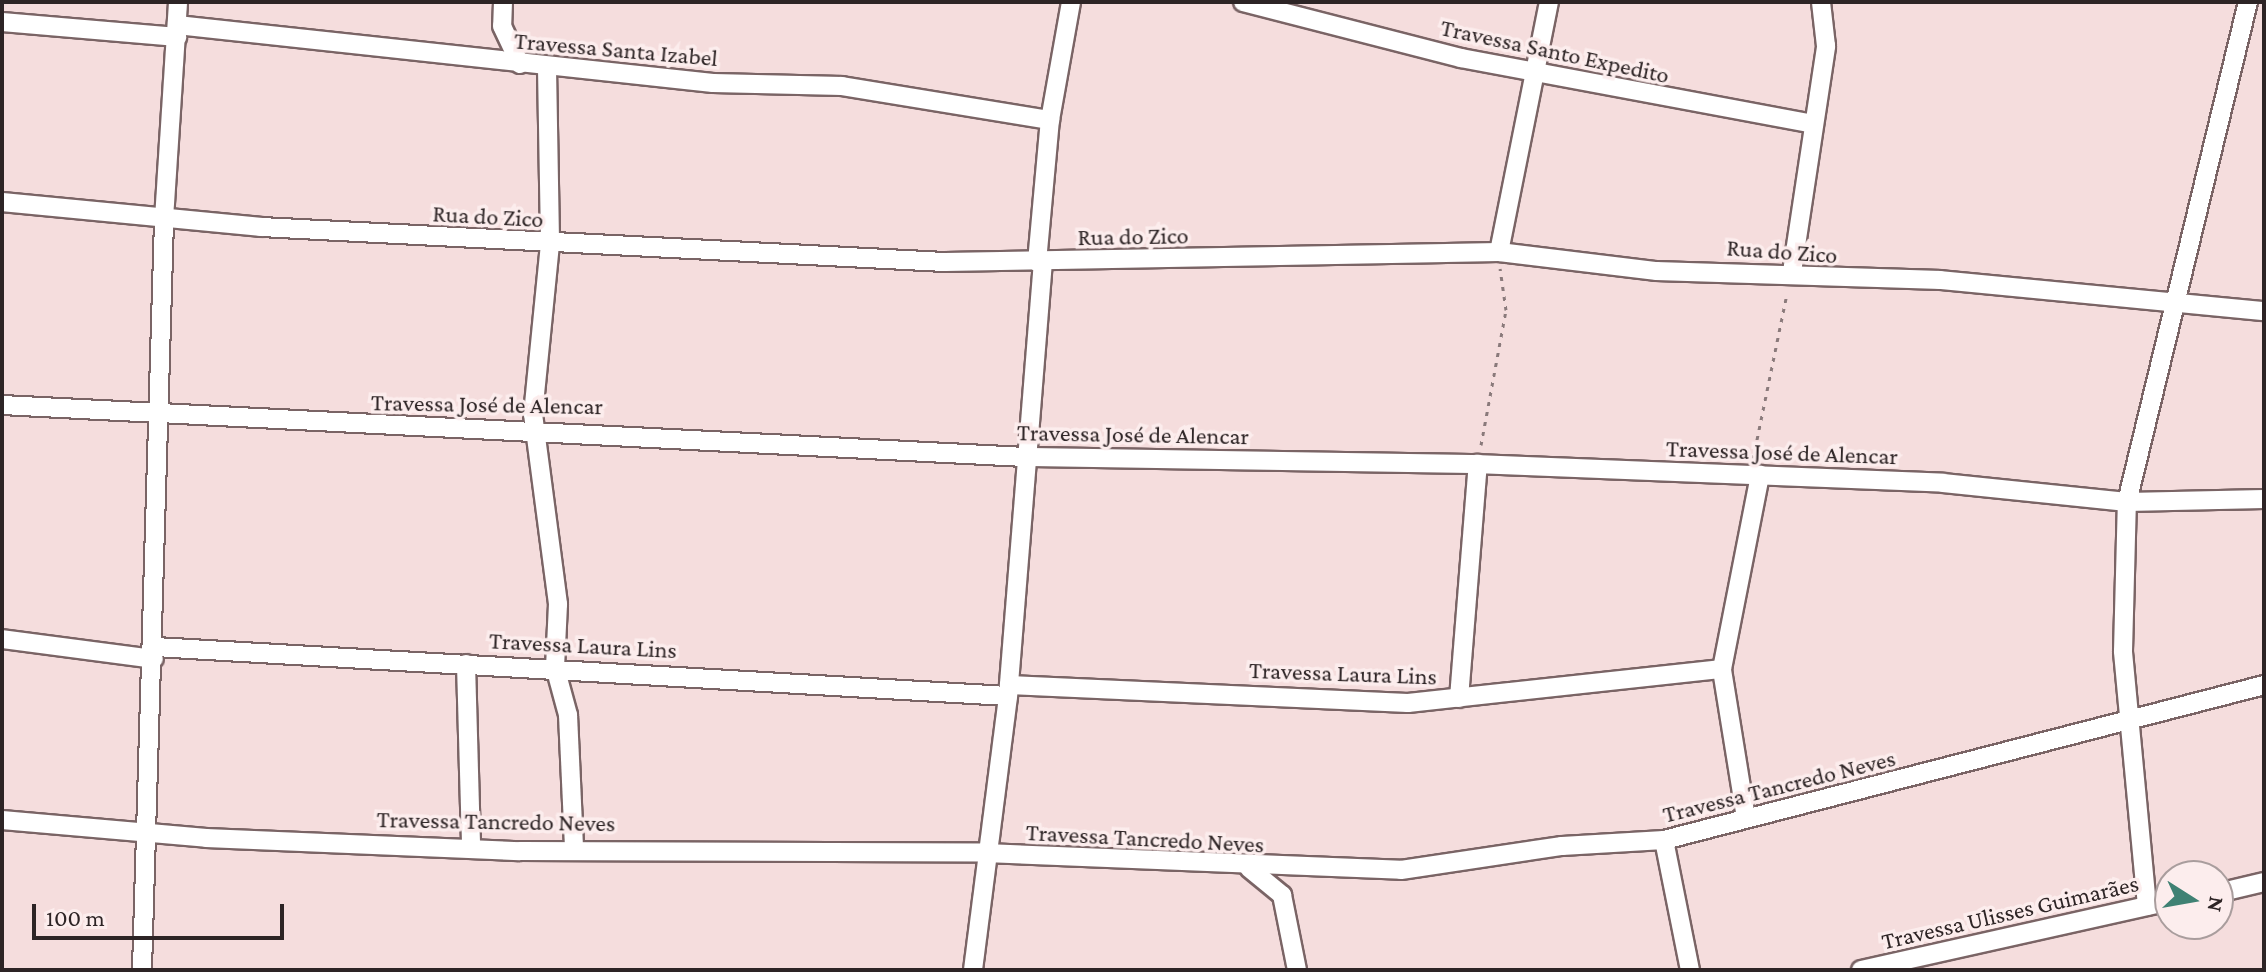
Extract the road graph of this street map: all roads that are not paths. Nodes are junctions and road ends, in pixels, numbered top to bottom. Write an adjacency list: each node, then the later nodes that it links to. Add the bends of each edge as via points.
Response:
1 (178, 2): 9 (street)
2 (503, 2): 10 (street, via 502,26)
3 (1071, 2): 13 (street)
4 (1243, 2): 12 (street, Travessa Santo Expedito)
5 (1549, 2): 12 (street)
6 (1821, 2): 14 (street, via 1826,46)
7 (2248, 2): 21 (street, via 2234,79)
8 (2, 22): 9 (street, Travessa Santa Izabel)
9 (177, 31): 10 (street, Travessa Santa Izabel); 16 (street)
10 (520, 64): 11 (street, Travessa Santa Izabel)
11 (547, 68): 13 (street, Travessa Santa Izabel, via 842,86); 17 (street)
12 (1533, 71): 14 (street, Travessa Santo Expedito); 18 (street)
13 (1050, 120): 19 (street)
14 (1813, 124): 20 (street)
15 (2, 202): 16 (street, Rua do Zico)
16 (164, 219): 17 (street, Rua do Zico); 24 (street)
17 (550, 244): 19 (street, Rua do Zico); 25 (street)
18 (1499, 252): 19 (street, Rua do Zico); 20 (street, Rua do Zico, via 1657,271)
19 (1040, 262): 26 (street)
20 (1792, 272): 21 (street, Rua do Zico)
21 (2171, 302): 22 (street, Rua do Zico); 30 (street)
22 (2264, 311)
23 (2, 405): 24 (street, Travessa José de Alencar)
24 (163, 414): 25 (street, Travessa José de Alencar); 32 (street)
25 (535, 428): 26 (street, Travessa José de Alencar); 34 (street, via 558,604)
26 (1024, 457): 27 (street, Travessa José de Alencar); 37 (street)
27 (1478, 464): 28 (street, Travessa José de Alencar); 38 (street)
28 (1755, 474): 30 (street, Travessa José de Alencar); 35 (street)
29 (2264, 499): 30 (street, Travessa José de Alencar)
30 (2127, 502): 39 (street, via 2121,604)
31 (2, 639): 32 (street, Travessa Laura Lins)
32 (154, 653): 33 (street, Travessa Laura Lins); 42 (street)
33 (466, 664): 34 (street, Travessa Laura Lins); 44 (street)
34 (555, 667): 37 (street, Travessa Laura Lins); 45 (street, via 568,715)
35 (1722, 669): 38 (street, Travessa Laura Lins); 40 (street)
36 (2264, 685): 39 (street, Travessa Tancredo Neves)
37 (1009, 690): 38 (street, Travessa Laura Lins, via 1408,703); 46 (street)
38 (1459, 698)
39 (2130, 719): 40 (street, Travessa Tancredo Neves, via 2024,752); 51 (street)
40 (1746, 818): 43 (street, Travessa Tancredo Neves)
41 (2, 820): 42 (street, Travessa Tancredo Neves)
42 (150, 830): 44 (street, Travessa Tancredo Neves, via 206,838); 52 (street)
43 (1664, 840): 47 (street, Travessa Tancredo Neves, via 1562,846 1401,870); 55 (street)
44 (471, 846): 45 (street, Travessa Tancredo Neves)
45 (574, 849): 46 (street, Travessa Tancredo Neves)
46 (985, 853): 47 (street, Travessa Tancredo Neves); 53 (street)
47 (1249, 868): 54 (street, via 1282,895)
48 (2264, 882): 49 (street)
49 (2234, 889)
50 (2154, 904): 51 (street, Travessa Ulisses Guimarães)
51 (2147, 906): 56 (street, Travessa Ulisses Guimarães)
52 (142, 970)
53 (973, 970)
54 (1297, 970)
55 (1690, 970)
56 (1861, 970)

